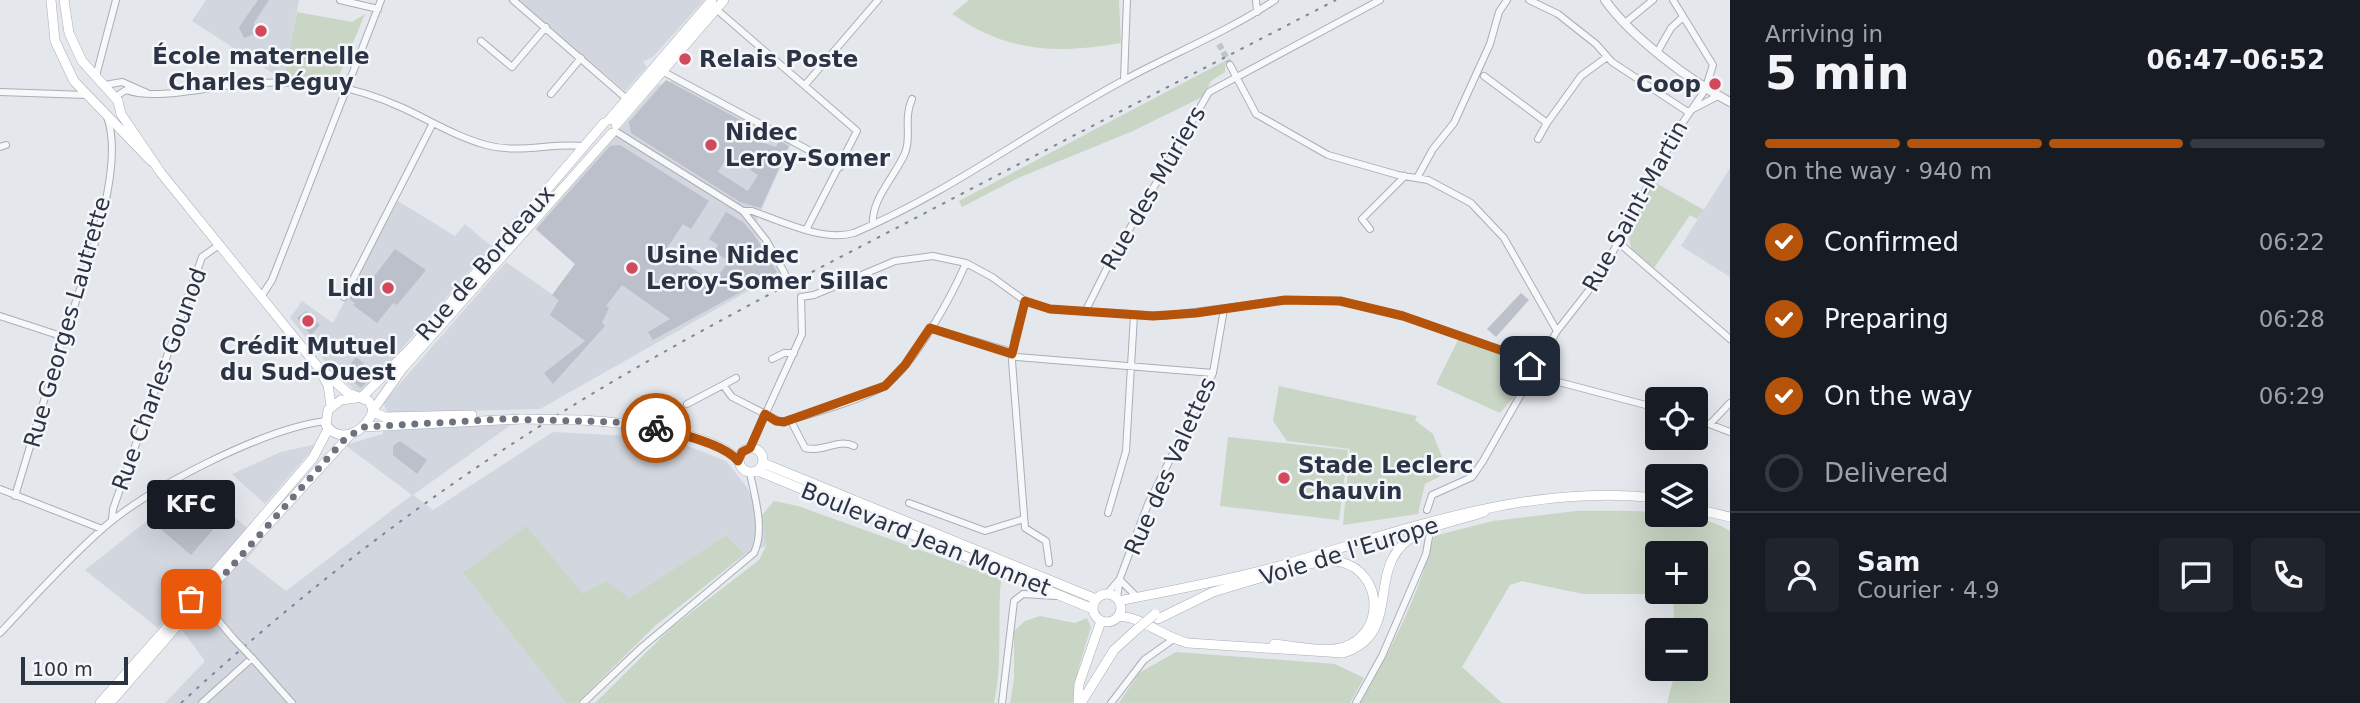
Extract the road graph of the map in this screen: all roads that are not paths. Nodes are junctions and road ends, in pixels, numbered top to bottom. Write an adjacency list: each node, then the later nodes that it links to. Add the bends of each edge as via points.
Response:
1 (51, 0): 33 (main road, via 55,41)
2 (64, 0): 30 (main road, via 69,33)
3 (116, 0): 34 (street)
4 (340, 0): 19 (street)
5 (381, 0): 19 (street)
6 (513, 0): 23 (street)
7 (724, 0): 18 (main road, Rue de Bordeaux)
8 (878, 0): 39 (street)
9 (1127, 0): 37 (street)
10 (1256, 0): 20 (street)
11 (1275, 0): 20 (street)
12 (1380, 0): 35 (street, Rue des Mûriers)
13 (1507, 0): 65 (street, via 1454,123)
14 (1529, 0): 28 (street, via 1558,13)
15 (1605, 0): 22 (street)
16 (1653, 0): 22 (street)
17 (1673, 0): 21 (street)
18 (714, 5): 32 (main road, Rue de Bordeaux); 39 (street); 50 (main road, Rue de Bordeaux)
19 (378, 9): 40 (street)
20 (1257, 12): 24 (street)
21 (1683, 17): 27 (street); 41 (street, via 1713,65)
22 (1626, 22): 27 (street)
23 (546, 27): 25 (street, via 512,67); 29 (street)
24 (1216, 35): 26 (street); 37 (street)
25 (481, 41)
26 (1219, 44)
27 (1658, 51): 41 (street)
28 (1607, 57): 53 (street); 56 (street, via 1581,76)
29 (581, 58): 44 (street); 50 (street)
30 (82, 61): 33 (main road, via 74,62); 34 (main road)
31 (1230, 65): 35 (street)
32 (662, 71): 57 (main road, Rue de Bordeaux); 63 (street)
33 (71, 76): 45 (street, via 70,92); 46 (main road)
34 (96, 76): 38 (main road)
35 (1235, 76): 64 (street, via 1256,114 1328,155); 78 (street, Rue des Mûriers, via 1203,101)
36 (1484, 76): 56 (street)
37 (1124, 80): 67 (street, via 934,194)
38 (105, 85): 43 (street, via 122,82); 48 (main road)
39 (804, 85): 63 (street, via 857,131)
40 (346, 87): 43 (street, via 267,82); 55 (street); 73 (street, via 272,280)
41 (1705, 90): 47 (street); 53 (street, Rue Saint-Martin)
42 (0, 92): 45 (street)
43 (147, 93): 48 (street, via 126,90)
44 (551, 94)
45 (57, 95): 46 (street)
46 (87, 95): 54 (main road)
47 (1718, 96): 51 (street); 53 (street, Rue Saint-Martin)
48 (115, 97): 52 (main road)
49 (912, 99): 67 (street, via 905,123 906,153 876,208)
50 (628, 100): 57 (main road, Rue de Bordeaux)
51 (1730, 102)
52 (120, 110): 54 (main road); 62 (main road)
53 (1688, 112): 70 (street, Rue Saint-Martin)
54 (106, 117): 58 (main road); 61 (street, Rue Georges Lautrette)
55 (433, 123): 60 (street, via 500,148); 74 (street)
56 (1547, 123): 59 (street)
57 (611, 126): 60 (main road, Rue de Bordeaux); 66 (street); 99 (main road, Rue de Bordeaux, via 403,368)
58 (123, 133): 61 (street, Rue Georges Lautrette, via 116,134); 62 (main road)
59 (1538, 139)
60 (582, 146): 94 (main road, Rue de Bordeaux, via 412,347)
61 (112, 147): 83 (street, Rue Georges Lautrette, via 91,255)
62 (158, 167): 71 (main road)
63 (840, 167): 68 (street)
64 (1405, 176): 65 (street); 69 (street, via 1362,219)
65 (1417, 178): 82 (street, via 1471,203 1504,238)
66 (743, 211): 68 (street); 75 (street, bridge)
67 (873, 224): 68 (street, via 842,235)
68 (807, 228)
69 (1370, 229)
70 (1619, 243): 82 (street, Rue Saint-Martin); 84 (street)
71 (219, 245): 73 (main road); 122 (street, Rue Charles Gounod, via 202,257)
72 (965, 263): 75 (street, via 944,256 895,261); 76 (street); 81 (street)
73 (261, 297): 89 (main road)
74 (344, 297)
75 (801, 297): 85 (street, via 804,325)
76 (1025, 301): 78 (street); 86 (street)
77 (1224, 309): 79 (street); 90 (street, via 1300,299 1368,306 1506,352); 91 (street, Rue des Valettes)
78 (1085, 312): 79 (street)
79 (1134, 315): 88 (street)
80 (0, 316): 83 (street)
81 (930, 328): 86 (street); 102 (street, via 885,386)
82 (1557, 331): 90 (street, Rue Saint-Martin)
83 (64, 337): 112 (street, Rue Georges Lautrette)
84 (1730, 339)
85 (794, 353): 87 (street); 100 (street)
86 (1012, 354): 88 (street); 121 (street)
87 (772, 359)
88 (1131, 367): 91 (street); 119 (street, via 1126,451)
89 (318, 368): 94 (main road); 98 (main road, via 328,385)
90 (1534, 369): 97 (street, via 1551,380); 117 (street, Rue Saint-Martin, via 1472,477 1432,495)
91 (1213, 373): 128 (street, Rue des Valettes, via 1148,504)
92 (736, 377): 93 (street)
93 (723, 385): 96 (street); 100 (street, via 732,397)
94 (359, 398): 98 (main road); 99 (main road, via 369,401)
95 (1730, 403): 103 (street)
96 (687, 404)
97 (1645, 405)
98 (331, 406): 104 (main road)
99 (373, 411): 101 (main road, via 385,417); 105 (main road)
100 (765, 414): 102 (street, via 778,422); 109 (street)
101 (526, 417): 105 (main road); 109 (main road, bridge, via 658,423)
102 (790, 419): 108 (street, via 805,448)
103 (1710, 424): 106 (street)
104 (327, 425): 107 (main road, via 338,435); 122 (street, via 277,435 220,459); 132 (main road, via 313,458)
105 (363, 427): 107 (main road)
106 (1730, 432)
107 (351, 434): 132 (main road)
108 (854, 446)
109 (743, 454): 110 (main road, via 742,469); 110 (main road, via 760,452)
110 (757, 469): 127 (main road, Boulevard Jean Monnet); 135 (main road); 146 (street, via 759,543 754,553)
111 (0, 489): 112 (street)
112 (15, 496): 123 (street)
113 (1645, 499): 126 (main road, via 1573,495 1492,505)
114 (1645, 500): 116 (main road, Voie de l'Europe, via 1575,499)
115 (909, 503): 121 (street, via 985,531)
116 (1495, 509): 126 (main road, Voie de l'Europe); 140 (main road, via 1407,541 1391,559 1376,629 1353,650 1333,655)
117 (1427, 510)
118 (1708, 510): 120 (main road)
119 (1108, 513)
120 (1730, 515)
121 (1024, 519): 125 (street, via 1029,533 1046,541)
122 (112, 520): 123 (street)
123 (102, 528): 139 (street)
124 (1429, 537): 151 (street, via 1382,656)
125 (1049, 563)
126 (1279, 569): 133 (main road); 138 (main road, Voie de l'Europe, bridge, via 1206,589); 140 (main road, via 1333,561 1353,567 1364,575 1375,600 1368,629 1350,644 1334,648)
127 (1024, 579): 129 (street); 131 (main road, Boulevard Jean Monnet)
128 (1120, 580): 130 (street, Rue des Valettes); 133 (street, Rue des Valettes); 134 (street, Rue des Valettes)
129 (1023, 594): 131 (street); 147 (street, via 1014,601 1010,619)
130 (1107, 594): 134 (main road); 135 (main road)
131 (1068, 597): 135 (main road, Boulevard Jean Monnet)
132 (198, 598): 141 (street, bridge); 142 (main road); 143 (main road)
133 (1138, 598): 134 (main road)
134 (1119, 602): 136 (main road); 140 (main road)
135 (1095, 604): 137 (main road)
136 (1118, 616): 137 (main road); 140 (main road, via 1129,616)
137 (1101, 621): 148 (main road, via 1079,684)
138 (1139, 630): 148 (main road, Voie de l'Europe, via 1114,650); 149 (main road, Voie de l'Europe, via 1112,661)
139 (0, 633)
140 (1172, 636): 150 (street, via 1130,675)
141 (252, 658): 144 (street); 145 (street)
142 (100, 703)
143 (110, 703)
144 (202, 703)
145 (292, 703)
146 (583, 703)
147 (1002, 703)
148 (1080, 703)
149 (1086, 703)
150 (1111, 703)
151 (1356, 703)

